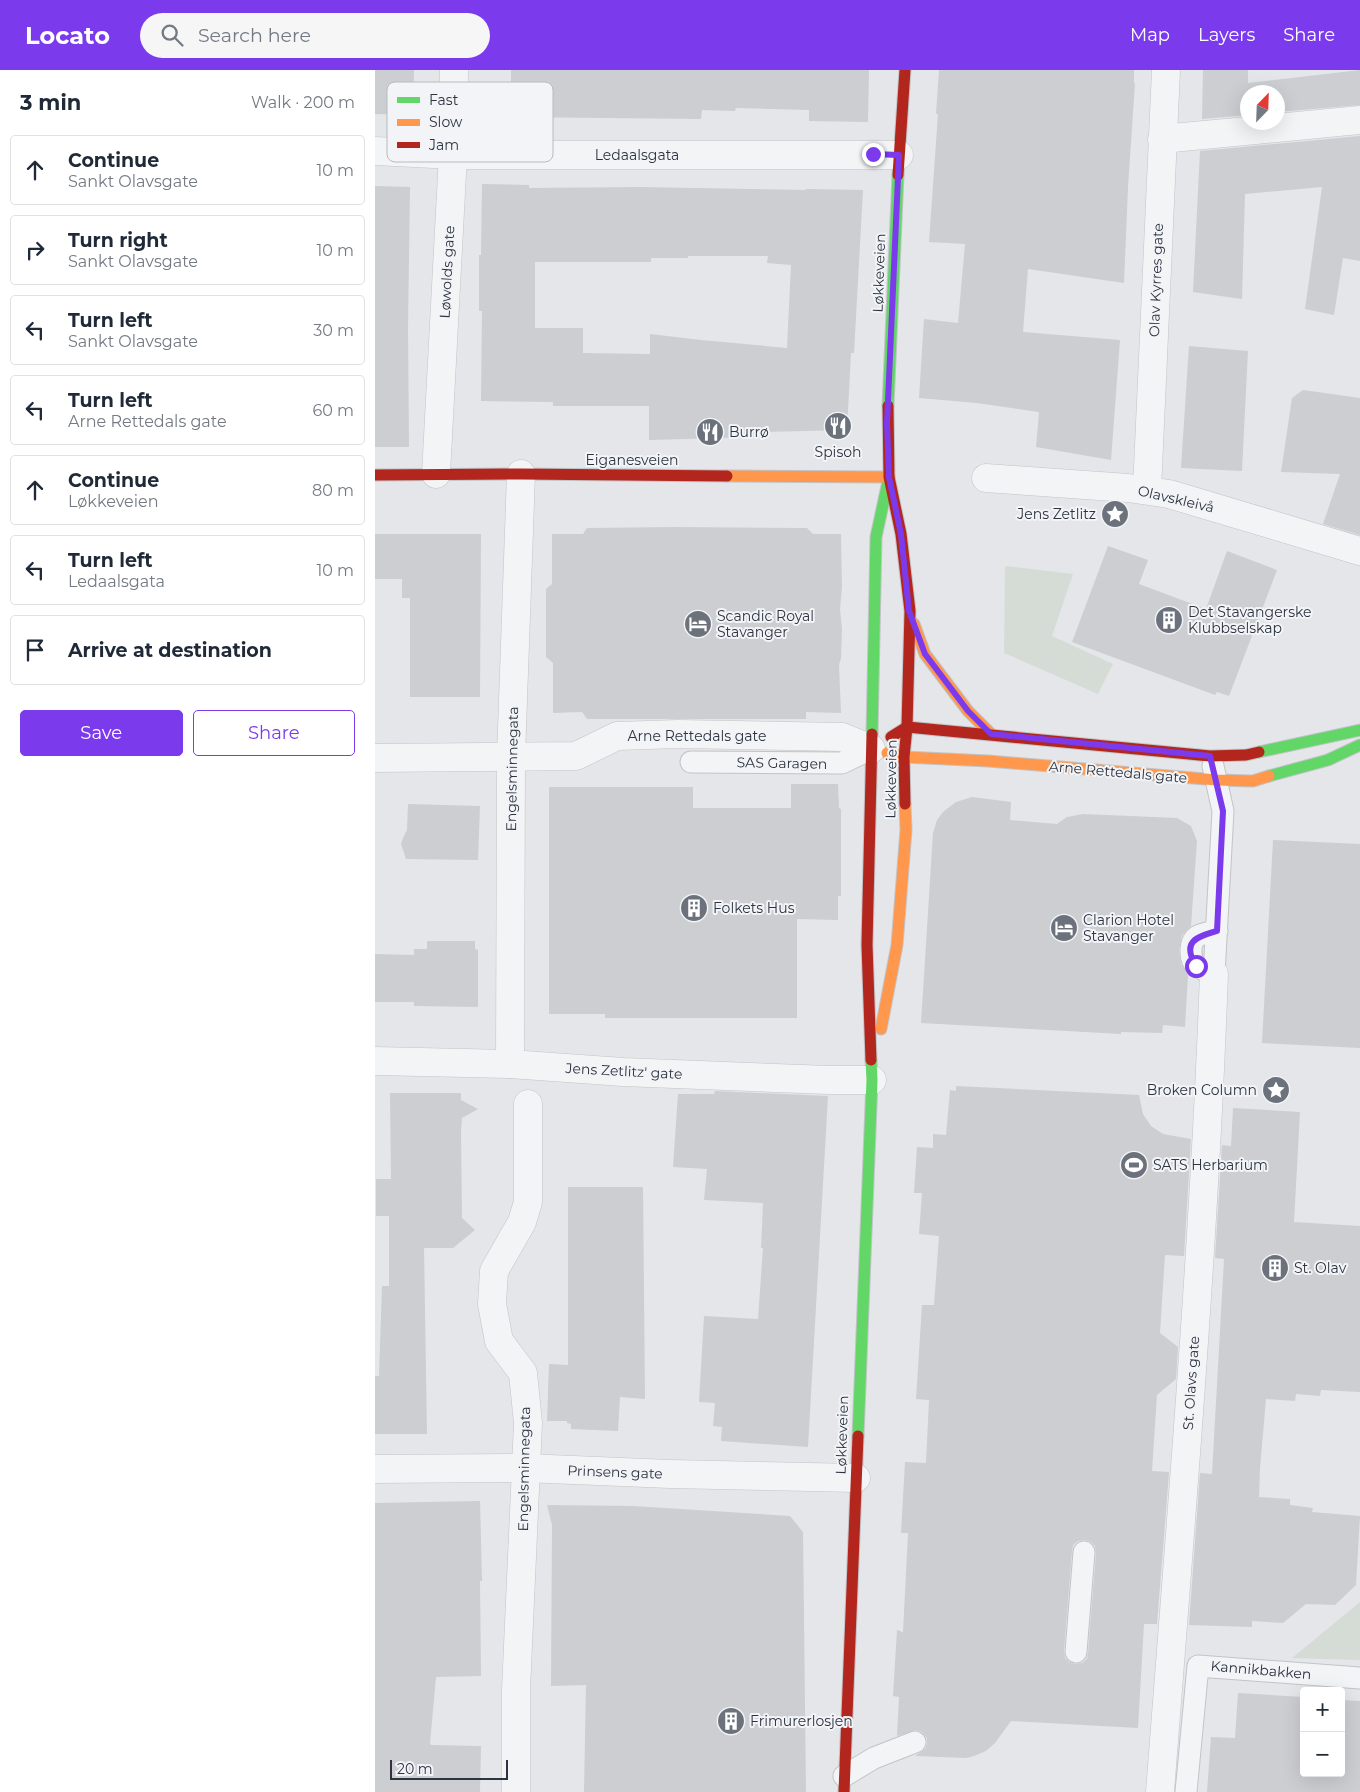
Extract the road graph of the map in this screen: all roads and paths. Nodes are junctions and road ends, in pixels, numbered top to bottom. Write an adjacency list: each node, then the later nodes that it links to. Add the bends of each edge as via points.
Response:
1 (905, 70): 6 (main road, Løkkeveien)
2 (1166, 70): 4 (street, Olav Kyrres gate)
3 (1360, 120): 4 (street)
4 (1162, 139): 13 (street, Olav Kyrres gate)
5 (553, 155): 6 (street, Ledaalsgata)
6 (899, 155): 11 (main road, Løkkeveien, via 887,423)
7 (453, 162): 8 (street, Løwolds gate)
8 (436, 474): 9 (main road, Eiganesveien); 10 (main road, Eiganesveien)
9 (521, 474): 11 (main road, Eiganesveien); 22 (street, Engelsminnegata)
10 (375, 475)
11 (889, 477): 15 (main road, Løkkeveien, via 901,534); 20 (main road, Løkkeveien, via 876,537)
12 (985, 478): 13 (street, Olavskleivå)
13 (1147, 490): 14 (street, Olavskleivå)
14 (1360, 551)
15 (909, 611): 16 (main road, Løkkeveien); 18 (main road, via 925,654 968,711)
16 (907, 727): 18 (main road, Arne Rettedals gate); 20 (main road); 23 (main road, Løkkeveien)
17 (1360, 730): 21 (main road, Arne Rettedals gate, via 1246,755)
18 (991, 734): 21 (main road, Arne Rettedals gate)
19 (1360, 745): 26 (main road, Arne Rettedals gate, via 1328,760 1253,781)
20 (871, 749): 22 (street, Arne Rettedals gate, via 842,736 678,734 617,736 576,756); 23 (main road, Arne Rettedals gate); 25 (lane, SAS Garagen, via 842,763); 30 (main road, Løkkeveien, via 867,945)
21 (1210, 756): 26 (lane)
22 (511, 757): 24 (street, Arne Rettedals gate); 29 (street, Engelsminnegata)
23 (904, 757): 26 (main road, Arne Rettedals gate); 30 (main road, Løkkeveien, via 906,830 897,945)
24 (375, 758)
25 (691, 762)
26 (1217, 780): 27 (lane, via 1223,811 1217,931 1198,936 1193,940 1191,949 1196,966)
27 (1214, 974): 41 (street, St. Olavs gate, via 1187,1446)
28 (375, 1061): 29 (street, Jens Zetlitz' gate)
29 (510, 1064): 30 (street, Jens Zetlitz' gate, via 623,1072)
30 (872, 1080): 34 (main road, Løkkeveien)
31 (528, 1104): 32 (street, Engelsminnegata, via 528,1202 522,1222 495,1271 491,1304 499,1341 523,1373 528,1422)
32 (525, 1468): 33 (street, Prinsens gate); 34 (street, Prinsens gate); 40 (street, Engelsminnegata, via 516,1690)
33 (375, 1470)
34 (856, 1478): 39 (main road, Løkkeveien)
35 (1084, 1552): 36 (lane)
36 (1076, 1652)
37 (1360, 1678): 42 (lane, Kannikbakken, via 1198,1666)
38 (915, 1742): 39 (lane, via 874,1758)
39 (844, 1784)
40 (517, 1792)
41 (1161, 1792)
42 (1186, 1792)

